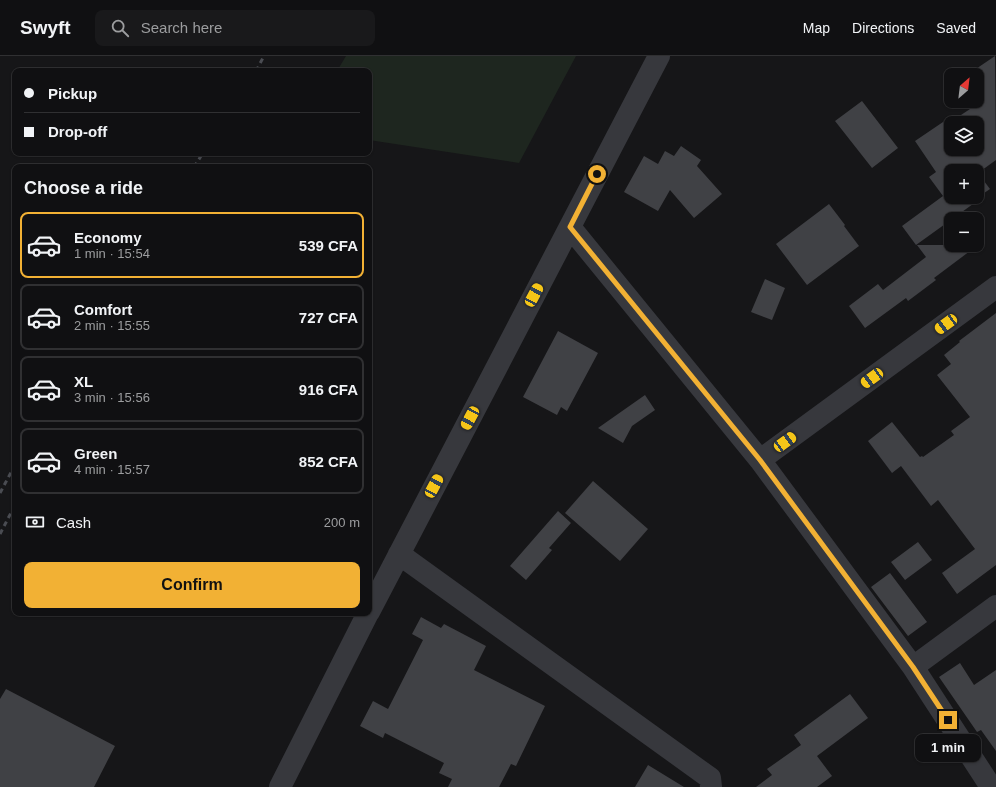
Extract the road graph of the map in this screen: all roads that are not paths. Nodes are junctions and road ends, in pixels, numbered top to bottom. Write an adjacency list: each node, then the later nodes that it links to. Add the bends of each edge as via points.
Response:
1 (659, 56): 2 (street)
2 (570, 227): 4 (street); 5 (street)
3 (996, 287): 4 (street)
4 (760, 460): 9 (street)
5 (398, 554): 6 (street); 11 (street, via 710,778)
6 (372, 606)
7 (996, 606): 9 (street)
8 (367, 616): 10 (street)
9 (913, 667): 12 (street)
10 (280, 787)
11 (712, 787)
12 (992, 787)

